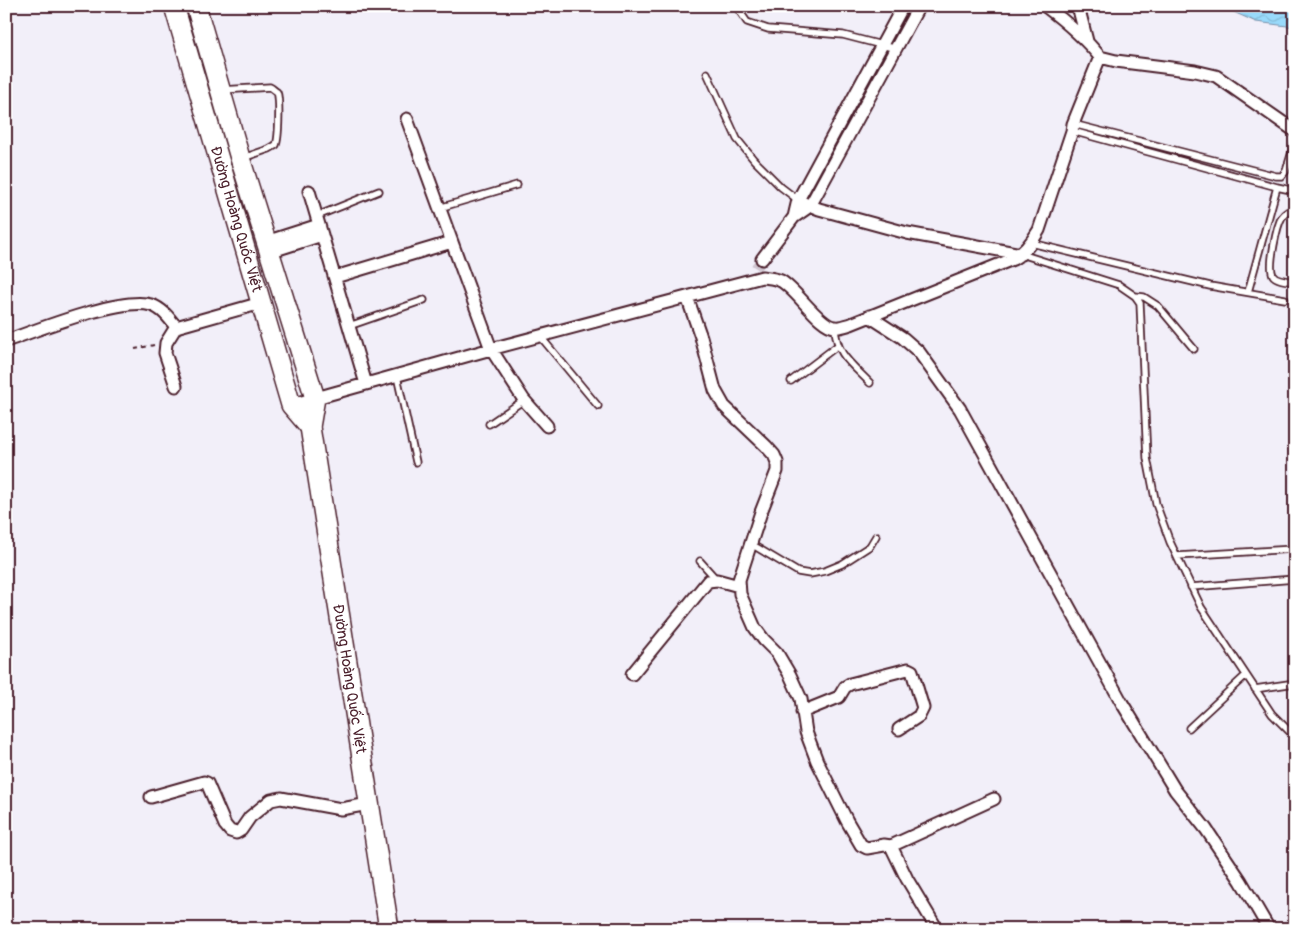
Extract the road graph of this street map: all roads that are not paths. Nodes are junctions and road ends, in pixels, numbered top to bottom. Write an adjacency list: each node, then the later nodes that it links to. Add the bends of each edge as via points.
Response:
1 (174, 6): 44 (highway, Đường Hoàng Quốc Việt)
2 (196, 6): 13 (highway, Đường Hoàng Quốc Việt)
3 (736, 6): 9 (lane, via 747,22 768,28 843,35)
4 (903, 6): 9 (street)
5 (919, 6): 10 (street)
6 (1045, 6): 8 (street)
7 (1078, 6): 8 (street)
8 (1087, 41): 11 (street)
9 (882, 44): 10 (lane); 24 (street)
10 (897, 49): 25 (street)
11 (1100, 57): 15 (street); 16 (street, via 1216,76)
12 (707, 73): 24 (lane, via 737,139 754,160)
13 (220, 90): 18 (highway, Đường Hoàng Quốc Việt); 18 (lane, via 270,87 276,92 276,145)
14 (407, 119): 26 (street)
15 (1073, 127): 17 (lane, via 1276,176 1282,176 1286,171); 20 (lane); 33 (street, via 1039,230)
16 (1295, 131)
17 (1295, 142)
18 (240, 158): 34 (highway, Đường Hoàng Quốc Việt)
19 (517, 185): 26 (lane)
20 (1277, 187): 23 (lane); 30 (lane)
21 (310, 191): 29 (street)
22 (379, 191): 29 (lane)
23 (1295, 191)
24 (798, 200): 25 (street); 28 (street)
25 (810, 206): 28 (street); 35 (street, via 908,233)
26 (439, 208): 32 (street)
27 (1295, 209): 31 (lane, via 1289,210 1282,218)
28 (791, 220): 37 (street)
29 (319, 225): 34 (street); 36 (street)
30 (1263, 236): 31 (lane); 39 (lane)
31 (1275, 241): 38 (lane, via 1273,275)
32 (452, 242): 36 (street); 52 (street)
33 (1031, 243): 35 (street); 39 (lane, via 1210,286)
34 (267, 247): 59 (highway, Đường Hoàng Quốc Việt)
35 (1021, 254): 40 (lane, via 1119,285); 45 (street)
36 (335, 277): 46 (street)
37 (749, 280): 41 (street); 48 (street, via 762,277 782,282 823,322)
38 (1295, 282)
39 (1248, 292): 42 (lane)
40 (1135, 296): 53 (lane, via 1144,297 1158,306); 70 (lane, via 1140,303 1147,458 1156,504)
41 (687, 297): 49 (street); 68 (street, via 715,390 724,406 766,446 777,462 777,471)
42 (1285, 299)
43 (424, 300): 46 (lane)
44 (261, 303): 47 (street); 61 (highway, Đường Hoàng Quốc Việt)
45 (869, 316): 48 (street); 90 (street, via 919,352 960,409 1149,750 1211,836)
46 (349, 326): 57 (street)
47 (176, 328): 50 (street, via 151,305 125,304); 58 (street, via 166,343 165,353)
48 (835, 328): 51 (lane)
49 (540, 336): 52 (street); 62 (lane)
50 (6, 341)
51 (837, 346): 55 (lane); 56 (lane)
52 (491, 349): 54 (street); 60 (street)
53 (1194, 349)
54 (397, 376): 57 (street); 66 (lane)
55 (791, 381)
56 (870, 383)
57 (366, 384): 59 (street)
58 (176, 386)
59 (315, 398): 61 (street); 65 (highway, Đường Hoàng Quốc Việt)
60 (524, 400): 63 (lane); 64 (street)
61 (291, 405): 65 (highway, Đường Hoàng Quốc Việt)
62 (598, 406)
63 (489, 424)
64 (547, 426)
65 (310, 427): 86 (highway, Đường Hoàng Quốc Việt)
66 (416, 462)
67 (876, 536): 68 (lane, via 870,546 842,564 810,574 798,572)
68 (751, 544): 74 (street)
69 (1295, 549): 70 (lane)
70 (1177, 556): 75 (lane)
71 (700, 561): 73 (lane)
72 (1295, 579): 75 (lane)
73 (717, 580): 74 (street); 76 (street, via 708,581)
74 (739, 586): 80 (street, via 755,628 777,653 790,675 801,699)
75 (1192, 587): 77 (lane, via 1201,607)
76 (632, 674)
77 (1245, 676): 79 (lane); 81 (lane)
78 (1295, 683): 79 (lane)
79 (1254, 689): 83 (lane, via 1272,714)
80 (802, 712): 82 (street, via 840,697 850,684 908,669 912,671 923,708 919,716); 87 (street, via 817,760 861,845 867,848)
81 (1189, 728)
82 (899, 729)
83 (1295, 737)
84 (151, 797): 86 (street, via 207,783 225,825 236,833 271,800 282,798 341,809)
85 (994, 799): 87 (street)
86 (369, 804): 88 (highway, Đường Hoàng Quốc Việt)
87 (891, 846): 89 (street)
88 (388, 929)
89 (937, 929)
90 (1270, 929)

